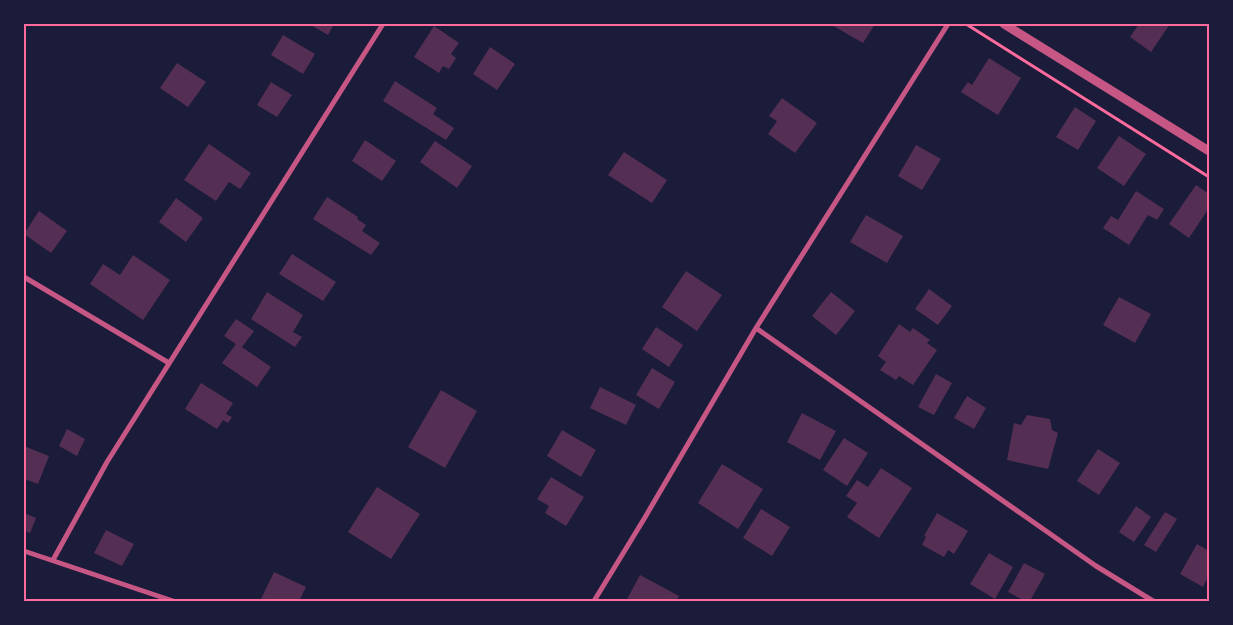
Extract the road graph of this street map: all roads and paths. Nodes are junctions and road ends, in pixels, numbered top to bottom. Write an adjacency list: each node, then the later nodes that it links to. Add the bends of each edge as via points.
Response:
1 (383, 24): 9 (street)
2 (948, 24): 8 (street)
3 (966, 24): 6 (path)
4 (1004, 24): 5 (street)
5 (1209, 151)
6 (1209, 177)
7 (24, 278): 9 (street)
8 (756, 328): 13 (street); 14 (street, via 1096,566)
9 (169, 363): 11 (street, via 107,462)
10 (24, 551): 11 (street)
11 (53, 560): 12 (street)
12 (173, 601)
13 (594, 601)
14 (1153, 601)

